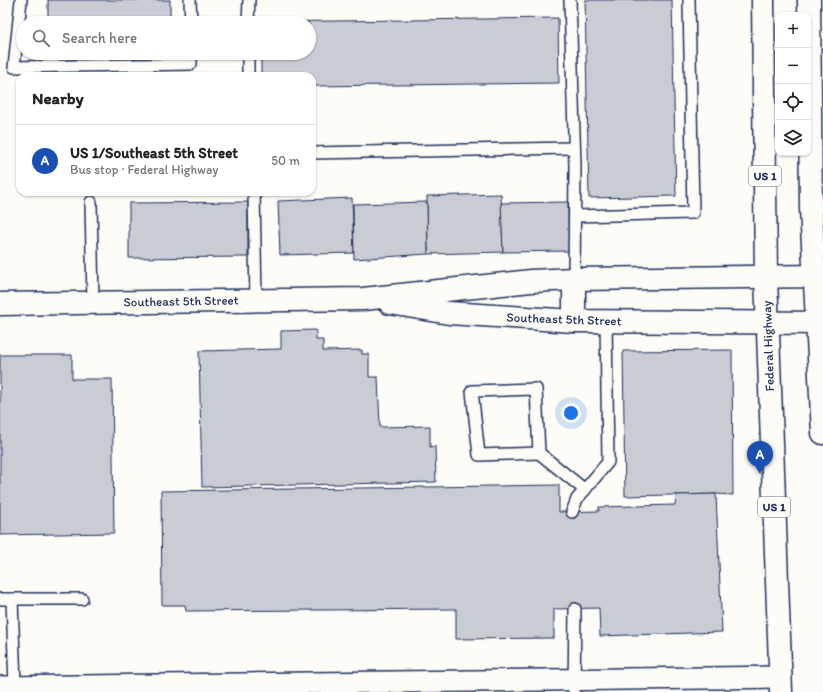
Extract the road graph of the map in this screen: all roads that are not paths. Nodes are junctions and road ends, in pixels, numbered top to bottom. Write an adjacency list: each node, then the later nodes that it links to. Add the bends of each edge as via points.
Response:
1 (21, 0): 8 (lane)
2 (190, 0): 9 (lane)
3 (249, 0): 10 (lane)
4 (570, 0): 15 (lane)
5 (689, 0): 19 (lane, via 693,213)
6 (763, 0): 21 (main road, Federal Highway / US 1)
7 (809, 0): 20 (main road, via 811,208)
8 (19, 16)
9 (191, 16)
10 (248, 16)
11 (16, 48): 12 (lane, via 14,67 191,64)
12 (191, 60)
13 (248, 60): 14 (lane)
14 (248, 72)
15 (574, 148): 16 (lane); 19 (lane)
16 (316, 153)
17 (254, 196): 24 (lane)
18 (91, 202): 25 (lane)
19 (575, 216): 22 (lane)
20 (819, 276): 21 (main road, Southeast 5th Street); 30 (main road)
21 (766, 277): 22 (main road, Southeast 5th Street); 29 (main road, Federal Highway / US 1)
22 (574, 278): 23 (main road, Southeast 5th Street); 27 (main road)
23 (363, 299): 24 (main road, Southeast 5th Street); 27 (main road, Southeast 5th Street, via 449,313)
24 (256, 300): 25 (main road, Southeast 5th Street)
25 (93, 302): 26 (main road, Southeast 5th Street)
26 (0, 304)
27 (574, 321): 28 (main road, Southeast 5th Street)
28 (606, 322): 29 (main road, Southeast 5th Street); 33 (lane, via 608,462)
29 (767, 323): 30 (main road, Southeast 5th Street); 39 (main road, Federal Highway / US 1)
30 (820, 323): 31 (main road)
31 (823, 433)
32 (539, 453): 32 (lane, via 536,389 472,391 479,455); 33 (lane)
33 (584, 490): 34 (lane)
34 (572, 512)
35 (0, 599): 36 (lane)
36 (12, 599): 37 (lane); 41 (lane)
37 (82, 599)
38 (575, 609): 40 (lane)
39 (781, 685): 40 (street)
40 (574, 686): 42 (street)
41 (7, 687): 43 (street)
42 (448, 687): 44 (street)
43 (162, 688): 44 (street)
44 (228, 688)

